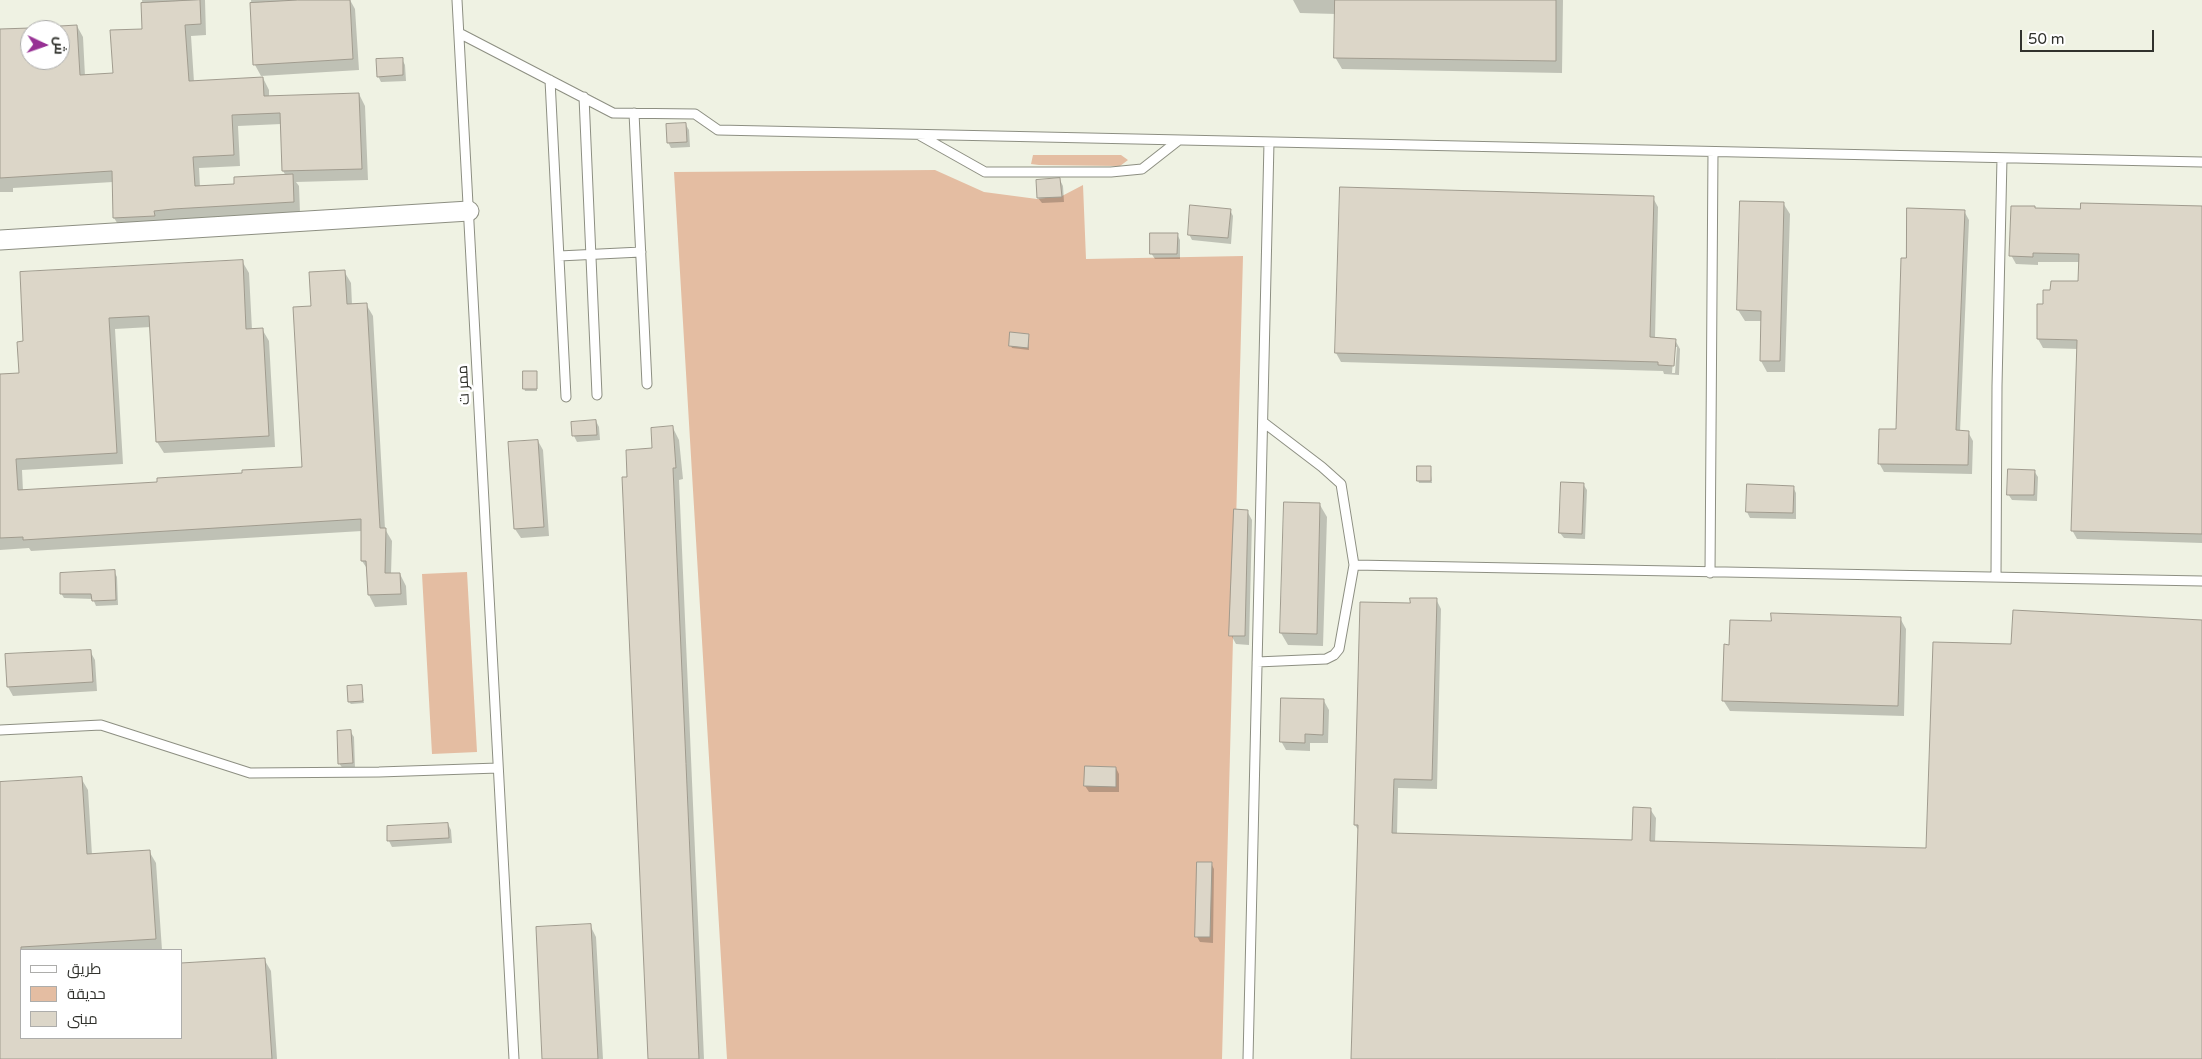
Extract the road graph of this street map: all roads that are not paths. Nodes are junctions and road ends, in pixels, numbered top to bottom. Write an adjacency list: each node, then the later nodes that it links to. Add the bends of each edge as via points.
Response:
1 (457, 0): 2 (lane, ممر ت)
2 (459, 33): 3 (lane); 12 (lane, ممر ت)
3 (550, 80): 4 (lane); 16 (lane)
4 (584, 97): 5 (lane, via 613,113); 15 (lane)
5 (634, 112): 6 (lane, via 695,114 718,130); 14 (lane)
6 (919, 134): 7 (lane); 7 (lane, via 985,172 1142,169)
7 (1178, 140): 8 (lane)
8 (1269, 142): 9 (lane); 20 (lane)
9 (1713, 152): 10 (lane); 22 (lane)
10 (2002, 158): 11 (lane); 23 (lane)
11 (2202, 162)
12 (469, 210): 13 (street); 27 (lane, ممر ت)
13 (0, 240)
14 (641, 252): 15 (lane); 17 (lane)
15 (591, 254): 16 (lane); 18 (lane)
16 (559, 256): 19 (lane)
17 (646, 384)
18 (598, 395)
19 (566, 397)
20 (1263, 422): 21 (lane, via 1341,484); 25 (lane)
21 (1354, 565): 22 (lane); 25 (lane, via 1339,649 1334,655 1326,659)
22 (1710, 573): 23 (lane)
23 (1996, 576): 24 (lane)
24 (2202, 581)
25 (1258, 662): 29 (lane)
26 (0, 730): 27 (lane, via 101,725 250,773)
27 (498, 768): 28 (lane, ممر ت)
28 (514, 1059)
29 (1248, 1059)

